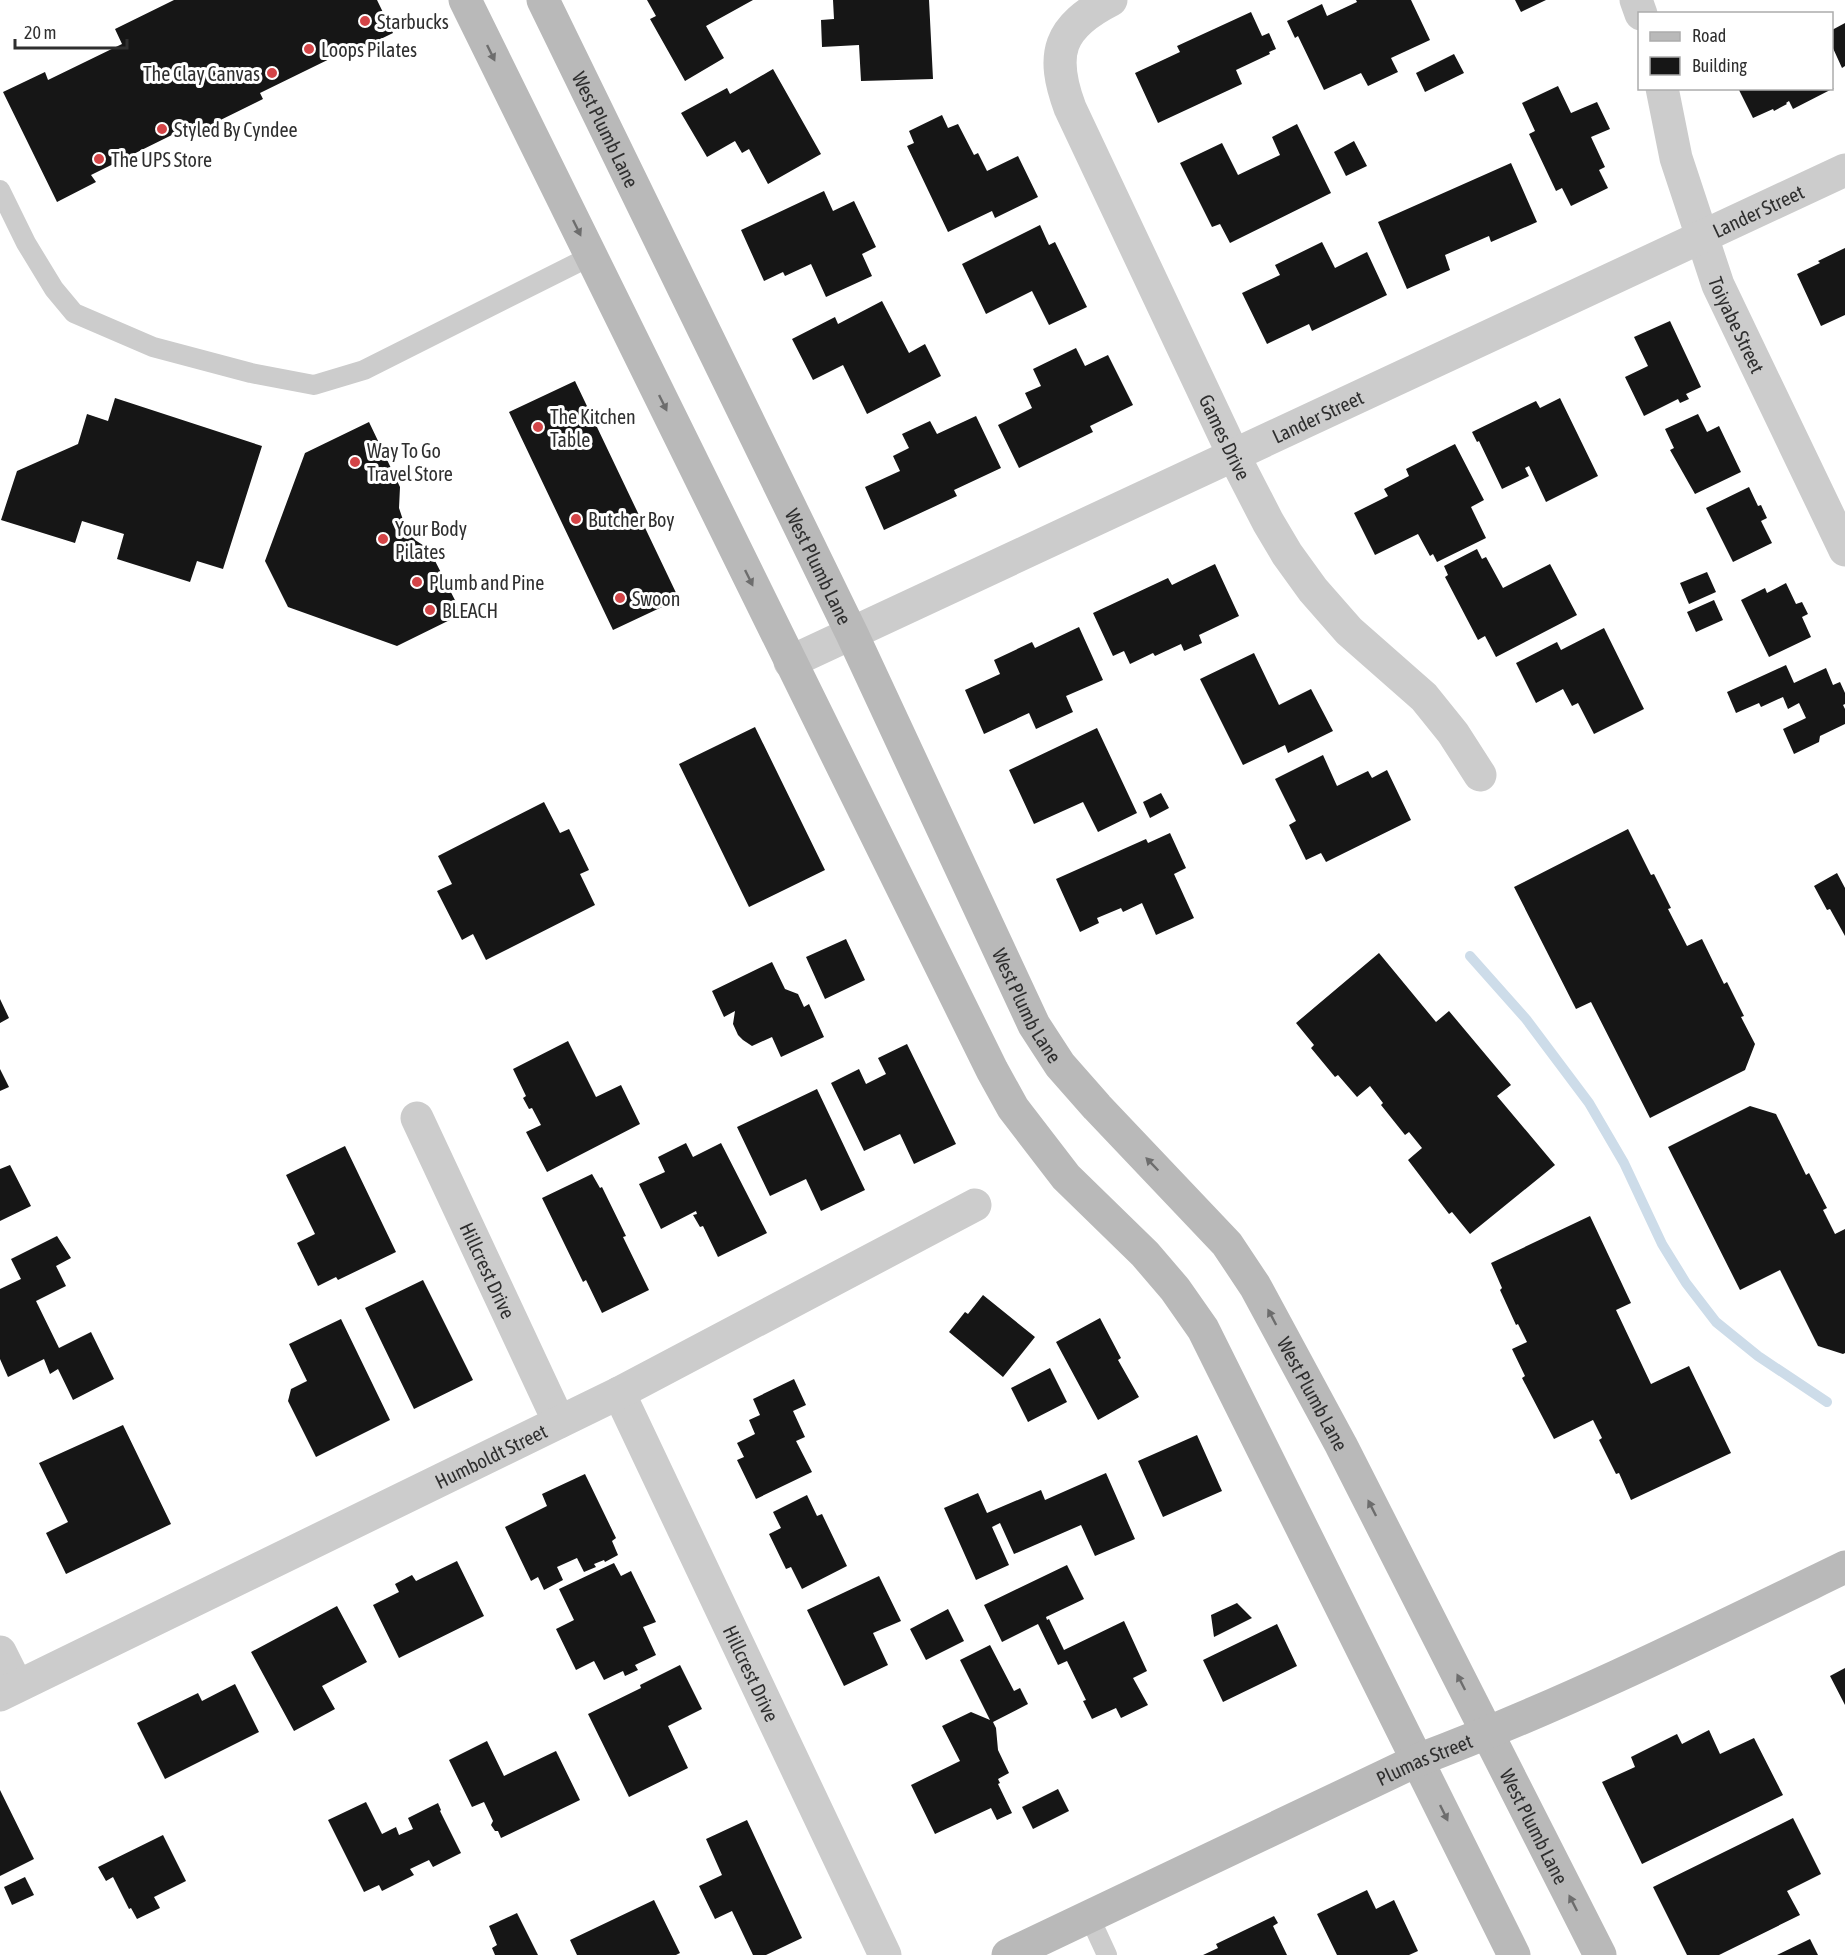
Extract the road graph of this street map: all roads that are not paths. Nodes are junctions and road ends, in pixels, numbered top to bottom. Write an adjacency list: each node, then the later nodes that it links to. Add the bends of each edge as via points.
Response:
1 (465, 0): 8 (main road, one-way to 8)
2 (543, 0): 11 (main road, West Plumb Lane)
3 (1111, 0): 9 (street, Games Drive, via 1073,27 1061,47 1061,84)
4 (1662, 90): 7 (street, Toiyabe Street, via 1676,158)
5 (1845, 170): 7 (street, Lander Street)
6 (0, 190): 8 (lane, via 32,253 74,313 153,347 250,373 314,385 364,370)
7 (1701, 238): 9 (street, Lander Street); 10 (street, Toiyabe Street, via 1718,285)
8 (591, 256): 12 (main road, one-way to 12)
9 (1234, 456): 11 (street, Lander Street); 13 (street, Games Drive, via 1273,530 1313,590 1349,631 1424,696 1454,733)
10 (1845, 550)
11 (852, 634): 12 (street, Lander Street); 21 (main road, West Plumb Lane, one-way to 11, via 1341,1445 1255,1286 1227,1244 1060,1065 1034,1025)
12 (790, 663): 22 (main road, via 1013,1108 1066,1177 1168,1280 1203,1329)
13 (1480, 775)
14 (417, 1118): 17 (street, Hillcrest Drive)
15 (975, 1205): 16 (street, Humboldt Street)
16 (619, 1393): 17 (street, Humboldt Street); 24 (street, Hillcrest Drive)
17 (559, 1422): 20 (street, Humboldt Street)
18 (1845, 1567): 21 (main road, Plumas Street)
19 (0, 1652): 20 (street)
20 (8, 1691)
21 (1487, 1734): 22 (main road, Plumas Street); 28 (main road, West Plumb Lane, one-way to 21)
22 (1418, 1760): 23 (main road, Plumas Street); 27 (main road, one-way to 27)
23 (1089, 1916): 25 (main road, Plumas Street); 26 (lane)
24 (885, 1955)
25 (1008, 1955)
26 (1107, 1955)
27 (1514, 1955)
28 (1600, 1955)

